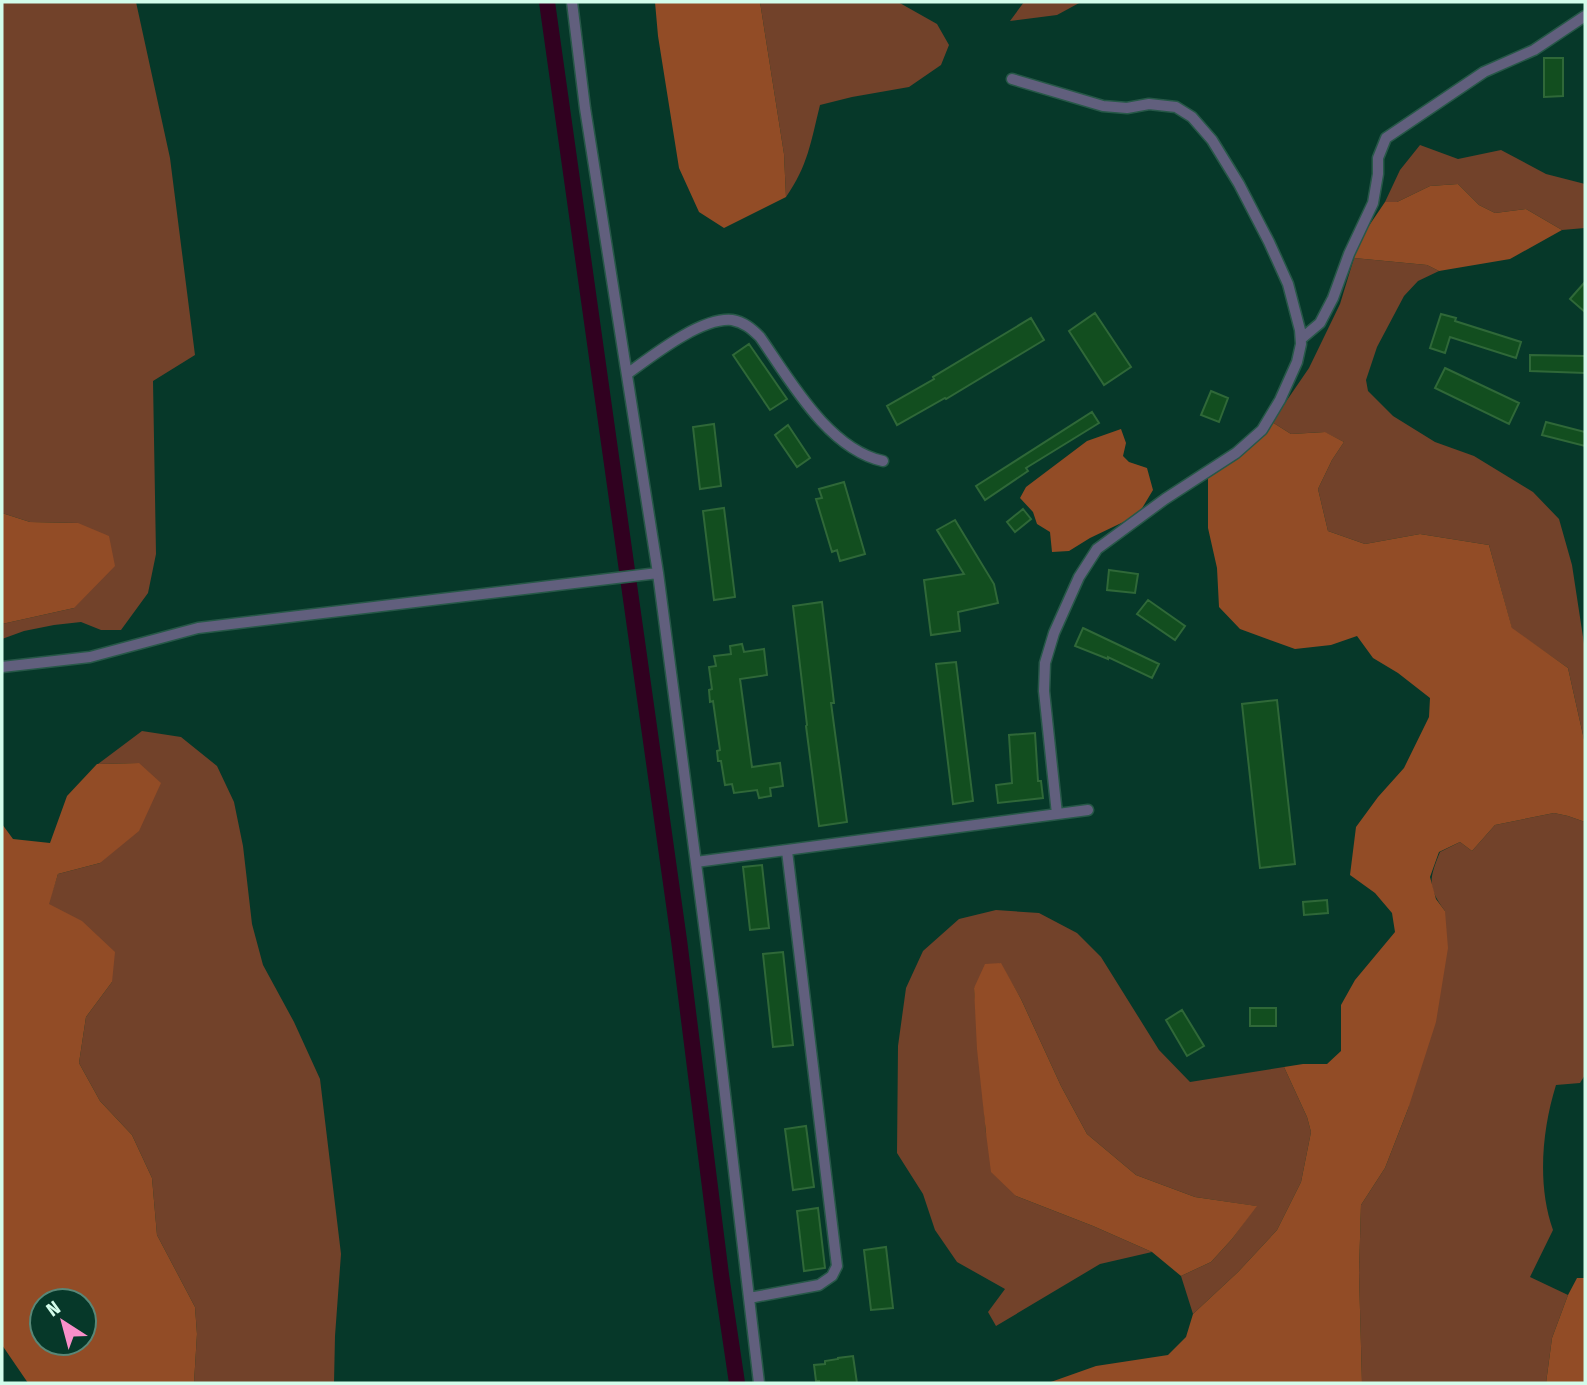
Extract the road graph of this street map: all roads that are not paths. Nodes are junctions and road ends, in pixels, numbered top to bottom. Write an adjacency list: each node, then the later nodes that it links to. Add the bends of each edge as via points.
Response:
1 (572, 2): 5 (street)
2 (1585, 16): 4 (street, via 1534,50 1484,72 1387,138 1378,158 1373,204 1333,298 1320,323)
3 (1012, 79): 4 (street, via 1103,106 1176,107 1192,117 1212,140 1269,242 1288,284)
4 (1300, 338): 10 (street, via 1297,362 1262,430 1097,549 1079,577 1045,663)
5 (627, 374): 6 (street, via 710,323 736,320 760,337 833,433 859,453); 7 (street)
6 (883, 461)
7 (653, 573): 8 (street, via 198,628 90,657); 12 (street)
8 (2, 667)
9 (1088, 810): 10 (street)
10 (1057, 814): 11 (street)
11 (787, 851): 12 (street); 13 (street, via 837,1266 819,1285)
12 (696, 862): 13 (street)
13 (749, 1298): 14 (street)
14 (759, 1383)

